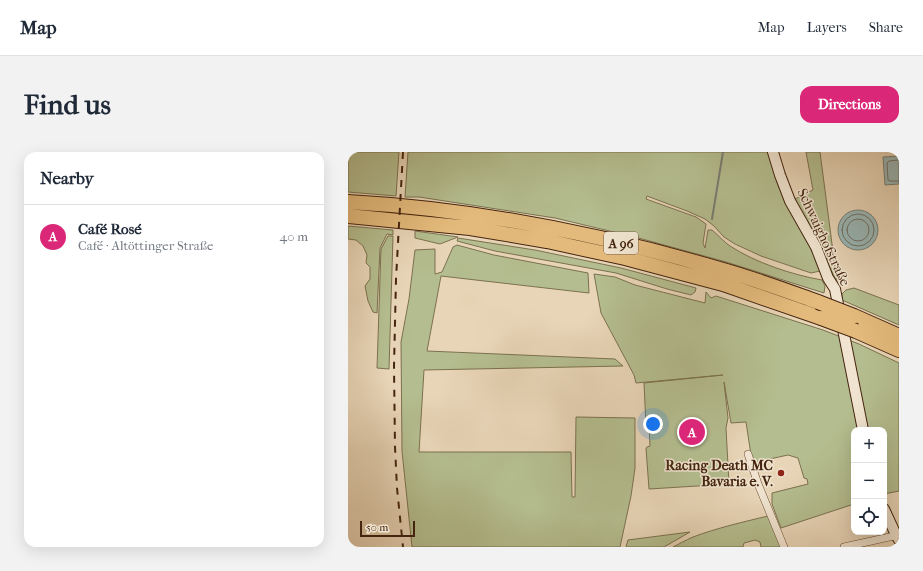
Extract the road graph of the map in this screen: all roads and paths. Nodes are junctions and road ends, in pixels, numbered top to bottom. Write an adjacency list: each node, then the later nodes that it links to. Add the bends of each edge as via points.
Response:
1 (773, 152): 6 (street, Schwaighofstraße, via 790,201 816,247 835,290)
2 (348, 202): 4 (highway, A 96, bridge, via 473,215 551,227 629,245 724,270 818,302)
3 (348, 216): 5 (highway, A 96, bridge, via 470,228 609,254 722,284 856,331)
4 (899, 336)
5 (899, 350)
6 (862, 427)
7 (748, 454): 10 (street)
8 (887, 515): 9 (street)
9 (898, 537): 11 (street)
10 (784, 547)
11 (844, 547)

